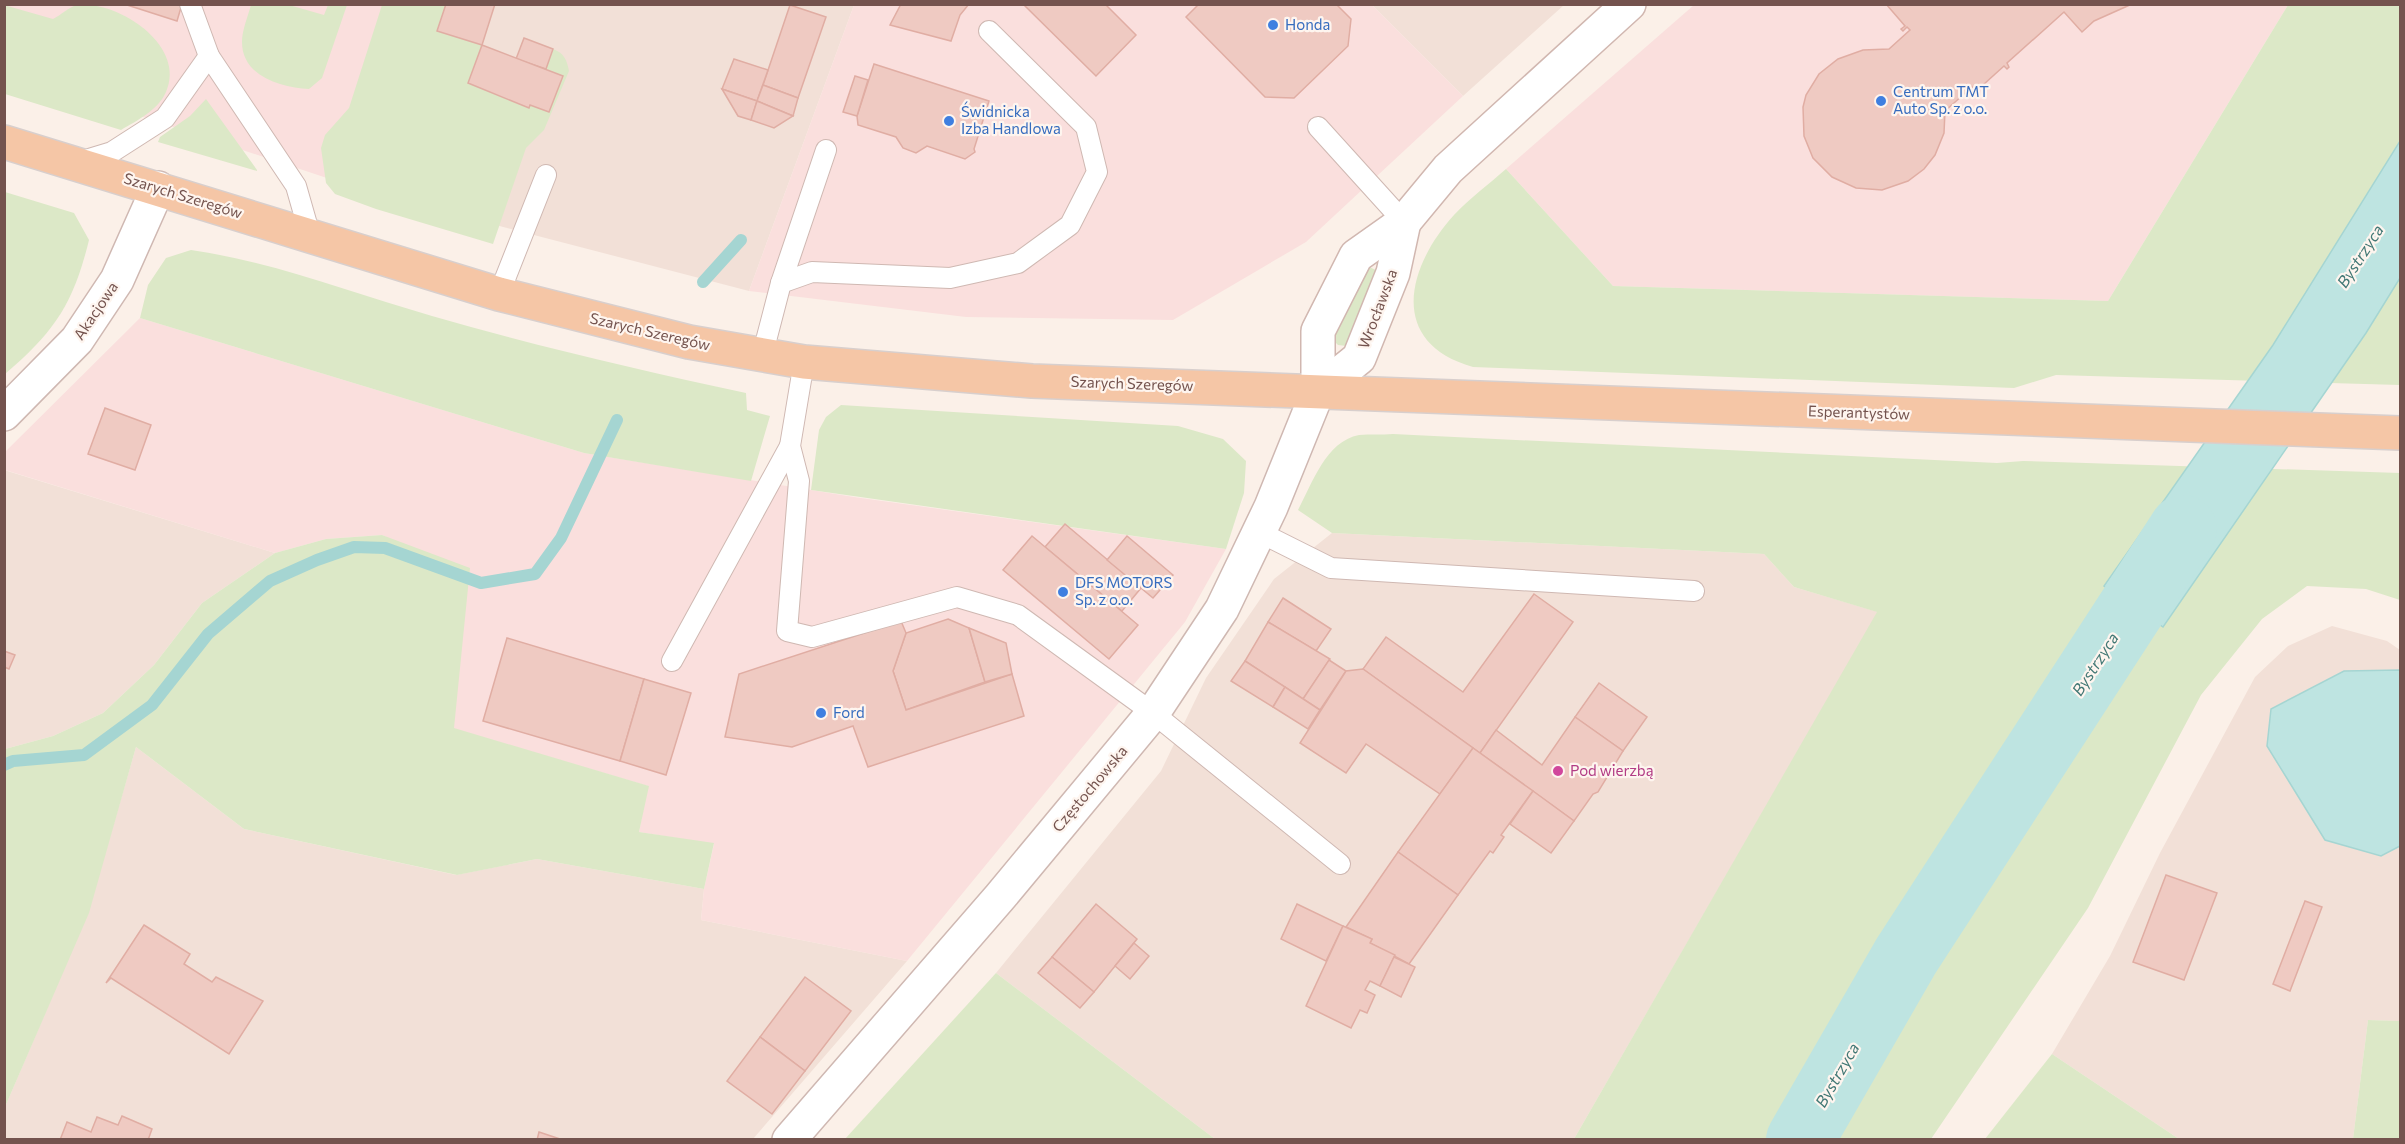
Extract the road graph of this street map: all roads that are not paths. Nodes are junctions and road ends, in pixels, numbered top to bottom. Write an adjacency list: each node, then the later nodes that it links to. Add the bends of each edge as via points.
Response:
1 (190, 4): 4 (lane)
2 (1629, 4): 11 (street, Wrocławska, via 1448,169)
3 (989, 31): 13 (lane, via 1086,127 1097,172 1070,225 1018,262 950,278 812,272)
4 (210, 56): 8 (lane, via 165,118 112,153); 12 (lane, via 296,186)
5 (1318, 127): 11 (lane)
6 (4, 142): 8 (main road, Szarych Szeregów)
7 (826, 150): 13 (lane)
8 (74, 163): 10 (main road, Szarych Szeregów)
9 (546, 174): 14 (lane)
10 (158, 188): 12 (main road, Szarych Szeregów); 18 (street, Akacjowa, via 117,280 77,340)
11 (1404, 222): 17 (street, Wrocławska, via 1393,273 1359,358); 17 (street, Wrocławska, via 1356,256 1318,331)
12 (310, 235): 14 (main road, Szarych Szeregów)
13 (781, 283): 15 (lane)
14 (499, 294): 15 (main road, Szarych Szeregów, via 628,329)
15 (762, 356): 16 (main road, Szarych Szeregów)
16 (804, 362): 17 (main road, Szarych Szeregów, via 1032,381); 20 (lane)
17 (1318, 391): 19 (main road, Esperantystów); 21 (street, Częstochowska, via 1305,430)
18 (4, 414)
19 (2400, 433)
20 (790, 446): 23 (lane); 24 (lane, via 799,481 787,631 812,637 957,597 1018,615)
21 (1259, 532): 22 (lane, via 1331,568); 24 (street, Częstochowska, via 1222,609)
22 (1694, 591)
23 (672, 661)
24 (1153, 713): 25 (lane); 26 (street, Częstochowska)
25 (1341, 864)
26 (789, 1140)

